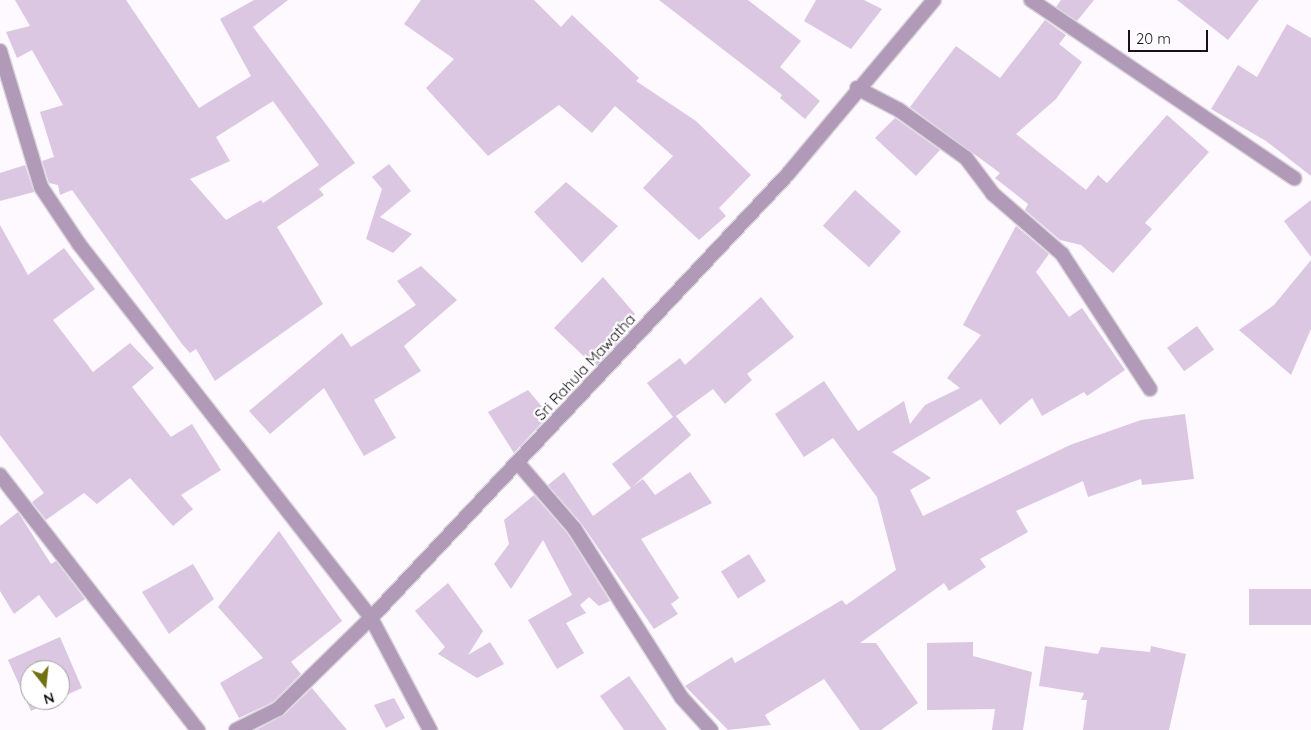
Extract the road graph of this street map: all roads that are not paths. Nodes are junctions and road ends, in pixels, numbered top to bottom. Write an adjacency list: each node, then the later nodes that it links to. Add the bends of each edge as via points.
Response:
1 (934, 0): 4 (street, Sri Rahula Mawatha)
2 (1031, 0): 5 (street)
3 (0, 51): 9 (street, via 41,187 79,244)
4 (857, 88): 6 (street, via 899,110 966,158 993,194 1062,254); 7 (street, Sri Rahula Mawatha, via 788,174)
5 (1294, 178)
6 (1150, 389)
7 (518, 463): 9 (street, Sri Rahula Mawatha); 13 (street, via 574,528 682,698)
8 (0, 475): 10 (street)
9 (371, 618): 11 (street, Sri Rahula Mawatha, via 278,709); 12 (street)
10 (198, 730)
11 (236, 730)
12 (430, 730)
13 (711, 730)

